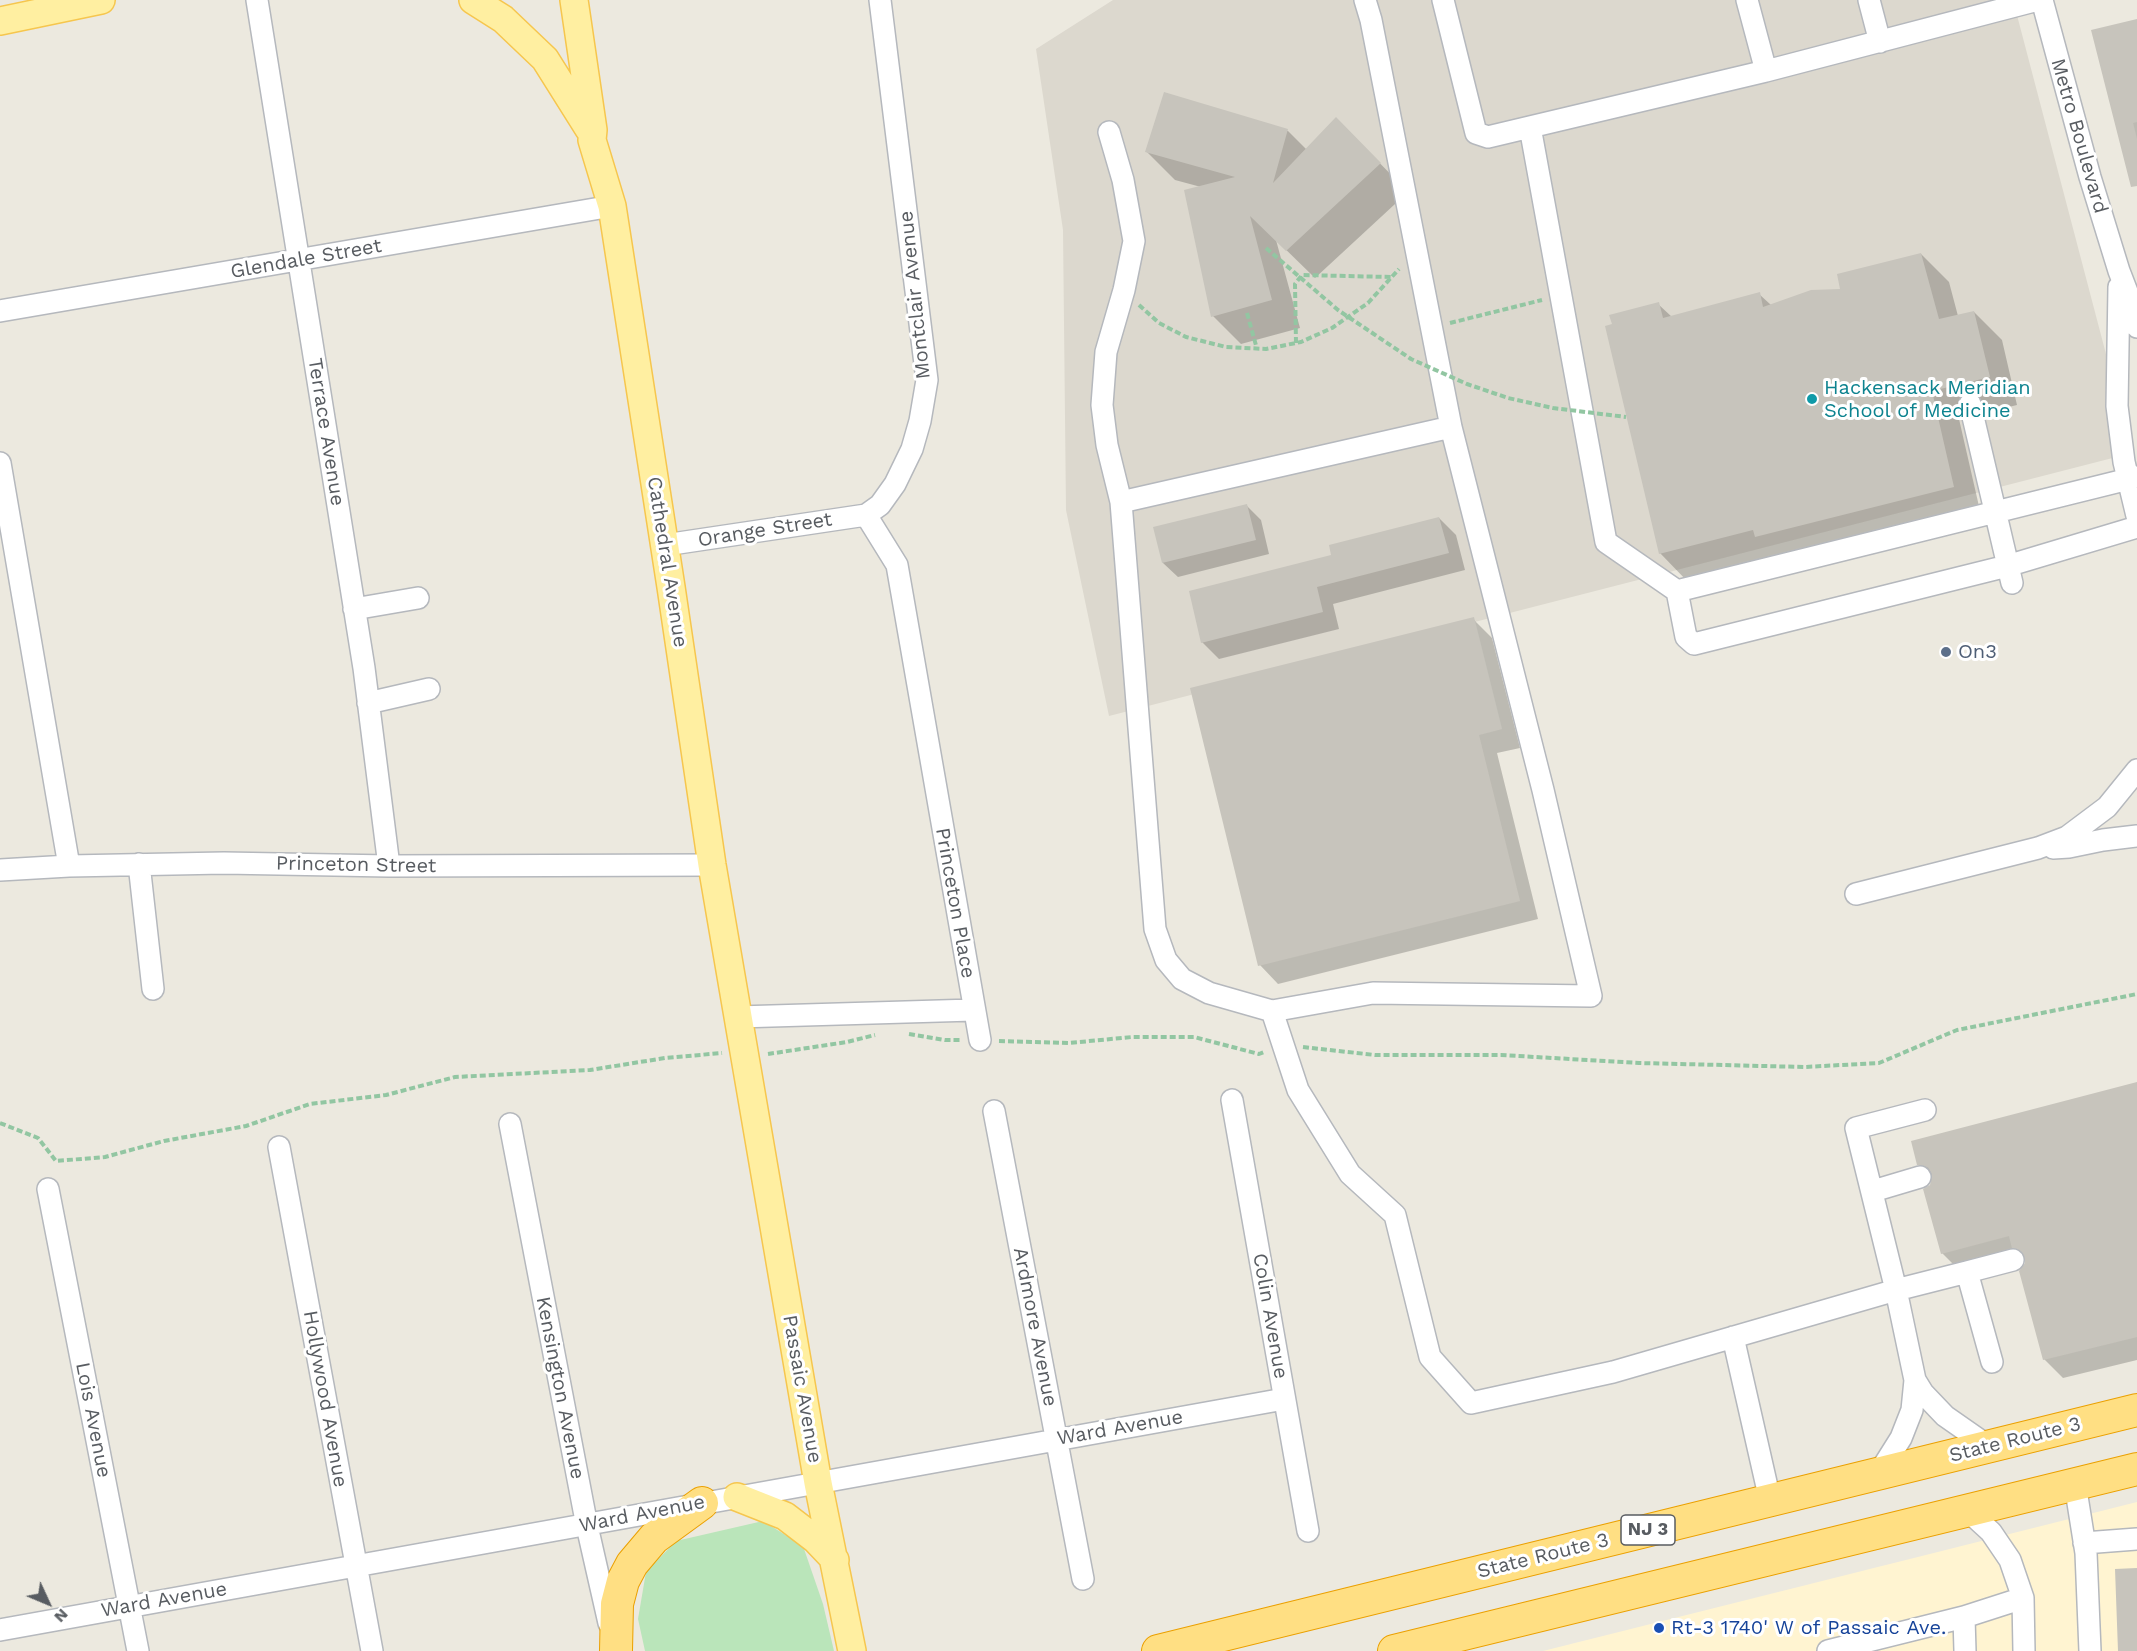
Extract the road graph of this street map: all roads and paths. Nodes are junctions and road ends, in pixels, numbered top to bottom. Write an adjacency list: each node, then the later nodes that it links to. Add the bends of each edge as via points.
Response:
1 (101, 0): 11 (main road)
2 (257, 0): 20 (street, Terrace Avenue)
3 (473, 0): 16 (main road, via 503,19 545,59)
4 (574, 0): 16 (main road, Cathedral Avenue)
5 (880, 0): 38 (street, Montclair Avenue, via 927,380 912,449 895,484 880,505)
6 (1365, 0): 19 (street)
7 (1443, 0): 14 (street, via 1476,132 1488,137)
8 (1747, 0): 13 (street)
9 (1869, 0): 12 (street)
10 (2040, 0): 12 (street); 21 (street, Metro Boulevard)
11 (0, 21)
12 (1880, 42): 13 (street)
13 (1766, 71): 14 (street)
14 (1530, 127): 24 (street)
15 (1109, 132): 23 (street, via 1124,180 1134,241)
16 (592, 140): 17 (main road, Cathedral Avenue)
17 (612, 206): 20 (street, Glendale Street); 41 (main road, Cathedral Avenue)
18 (1266, 248): 32 (path, bridge, via 1338,310 1411,359 1508,398)
19 (1416, 250): 22 (path); 28 (street)
20 (299, 260): 25 (street, Glendale Street); 45 (street, Terrace Avenue)
21 (2119, 271): 27 (street, Metro Boulevard); 35 (street, Metro Boulevard, via 2117,406 2124,462)
22 (1392, 277): 29 (path, via 1368,303 1332,328); 29 (path, via 1302,275 1295,284)
23 (1124, 290): 30 (path, via 1159,323 1186,337 1226,347); 36 (street, via 1106,352 1102,405)
24 (1560, 295): 28 (path); 43 (street, via 1606,542)
25 (0, 311)
26 (1247, 313): 30 (path)
27 (2137, 327)
28 (1431, 328): 33 (street)
29 (1296, 343): 30 (path)
30 (1257, 349)
31 (1970, 404): 37 (street)
32 (1626, 417)
33 (1450, 427): 36 (street); 60 (street, via 1591,996 1373,993)
34 (0, 463): 53 (street)
35 (2133, 478): 37 (street); 39 (street, Metro Boulevard)
36 (1121, 502): 60 (street, via 1155,929 1166,960 1182,980 1209,993)
37 (1996, 513): 42 (street); 43 (street)
38 (866, 514): 41 (street, Orange Street); 59 (street, Princeton Place, via 897,565)
39 (2137, 516)
40 (2137, 527): 42 (street)
41 (665, 545): 52 (main road, Cathedral Avenue)
42 (2010, 574): 43 (street, via 1694,644 1686,637)
43 (1677, 591)
44 (418, 598): 45 (street)
45 (354, 609): 47 (street, Terrace Avenue)
46 (429, 689): 47 (street)
47 (368, 703): 54 (street, Terrace Avenue)
48 (2137, 770): 50 (street, via 2107,807 2067,837)
49 (2137, 836): 50 (street)
50 (2038, 848): 56 (street)
51 (139, 864): 53 (street, Princeton Street); 54 (street, Princeton Street); 57 (street)
52 (712, 865): 54 (street, Princeton Street); 61 (main road, Cathedral Avenue)
53 (69, 866): 55 (street, Princeton Street)
54 (389, 866)
55 (0, 870)
56 (1856, 894)
57 (153, 989)
58 (2137, 994): 65 (path, via 1957,1030 1879,1063 1804,1067 1639,1063 1501,1055 1375,1055)
59 (973, 1010): 61 (street); 64 (street)
60 (1272, 1011): 65 (street)
61 (738, 1017): 73 (main road, Cathedral Avenue)
62 (901, 1033): 64 (path, via 945,1040)
63 (880, 1034): 67 (path)
64 (980, 1040): 65 (path, via 1068,1043 1194,1037 1259,1054)
65 (1283, 1045): 81 (street, via 1298,1090 1350,1174 1395,1215 1430,1357 1471,1403 1613,1372)
66 (722, 1053): 71 (path, via 590,1070 455,1077 386,1095 310,1104 246,1126 76,1160 56,1161 38,1138)
67 (768, 1054)
68 (1232, 1100): 84 (street, Colin Avenue)
69 (1925, 1110): 77 (street, via 1856,1128)
70 (994, 1111): 86 (street, Ardmore Avenue)
71 (0, 1123)
72 (510, 1124): 96 (street, Kensington Avenue)
73 (757, 1125): 90 (main road, Passaic Avenue)
74 (279, 1147): 101 (street, Hollywood Avenue)
75 (1920, 1178): 77 (street)
76 (48, 1189): 104 (street, Lois Avenue)
77 (1873, 1191): 80 (street)
78 (2013, 1260): 79 (street)
79 (1967, 1272): 80 (street); 82 (street)
80 (1896, 1290): 81 (street); 83 (street)
81 (1733, 1337): 93 (street)
82 (1992, 1362)
83 (1915, 1380): 87 (street, via 1945,1416); 88 (street, via 1912,1410)
84 (1284, 1399): 86 (street, Ward Avenue); 97 (street, Colin Avenue)
85 (2137, 1410): 87 (highway, State Route 3 / NJ 3)
86 (1056, 1440): 90 (street, Ward Avenue); 102 (street, Ardmore Avenue)
87 (1988, 1446): 88 (highway, State Route 3 / NJ 3)
88 (1879, 1473): 93 (highway, State Route 3 / NJ 3)
89 (2136, 1474): 91 (highway)
90 (818, 1483): 92 (street, Ward Avenue); 100 (main road, Passaic Avenue)
91 (2075, 1484): 95 (highway); 99 (street)
92 (737, 1497): 94 (street, Ward Avenue); 100 (main road, via 785,1516)
93 (1770, 1500): 112 (highway, State Route 3 / NJ 3)
94 (702, 1503): 96 (street, Ward Avenue); 110 (highway, via 654,1538 632,1564 617,1604)
95 (1967, 1510): 103 (street, via 1991,1532 2010,1560); 107 (highway)
96 (587, 1526): 101 (street, Ward Avenue); 110 (street, Kensington Avenue)
97 (1308, 1531)
98 (2137, 1539): 99 (street)
99 (2084, 1543): 116 (street)
100 (834, 1560): 111 (main road, Passaic Avenue)
101 (355, 1566): 104 (street, Ward Avenue); 109 (street, Hollywood Avenue)
102 (1083, 1579)
103 (2023, 1598): 105 (street); 115 (street)
104 (129, 1606): 106 (street, Ward Avenue); 108 (street, Lois Avenue)
105 (1964, 1617): 113 (street); 114 (street)
106 (0, 1630)
107 (1412, 1649)
108 (138, 1651)
109 (372, 1651)
110 (615, 1651)
111 (852, 1651)
112 (1158, 1651)
113 (1828, 1651)
114 (1965, 1651)
115 (2024, 1651)
116 (2090, 1651)

